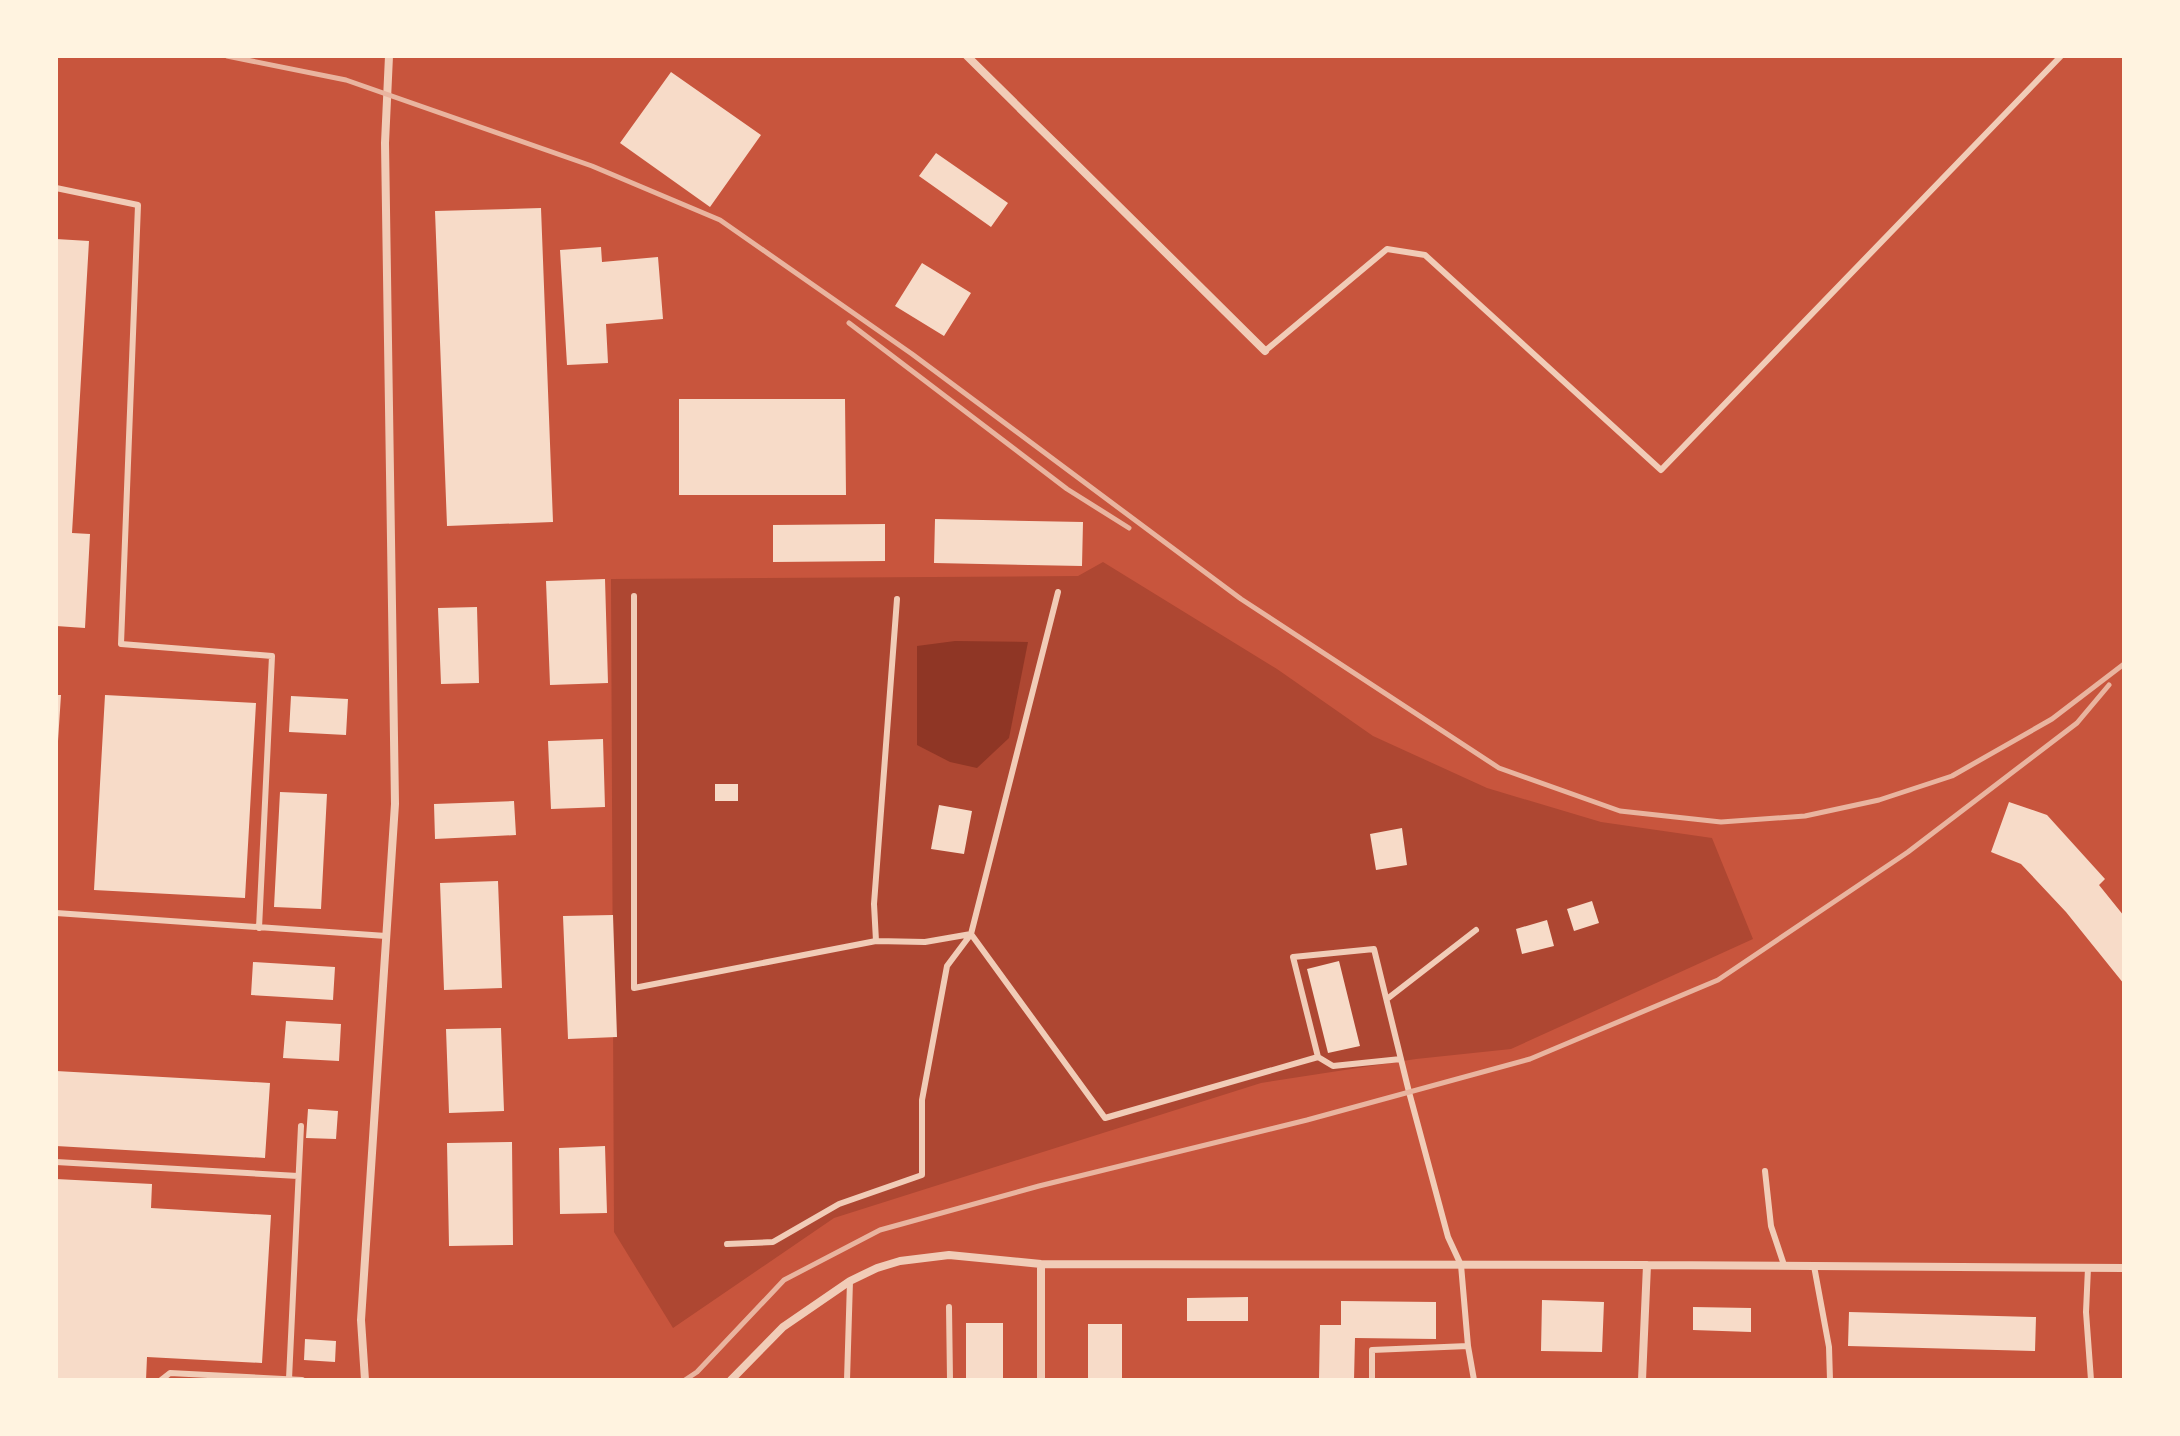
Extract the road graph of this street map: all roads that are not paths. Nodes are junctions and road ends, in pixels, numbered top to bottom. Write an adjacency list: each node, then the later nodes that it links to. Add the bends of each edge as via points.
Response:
1 (389, 56): 13 (street, via 385,143 395,804)
2 (967, 56): 5 (street)
3 (2061, 56): 5 (lane, via 1661,470 1425,255 1387,249)
4 (56, 188): 10 (lane, via 138,205 121,644 272,656)
5 (1265, 351)
6 (1058, 592): 12 (lane)
7 (634, 596): 14 (lane, via 634,988)
8 (897, 599): 14 (lane, via 874,904)
9 (56, 913): 10 (lane)
10 (259, 928): 13 (lane)
11 (1476, 930): 15 (lane)
12 (971, 934): 14 (lane, via 925,942); 16 (lane, via 1105,1118); 22 (lane, via 947,966 922,1100 922,1175 839,1204 773,1242)
13 (386, 936): 36 (street, via 361,1320)
14 (876, 941)
15 (1387, 999): 16 (lane, via 1374,949 1293,957); 17 (lane)
16 (1318, 1057): 17 (lane, via 1333,1066)
17 (1401, 1059): 24 (lane, via 1448,1237)
18 (301, 1126): 21 (lane)
19 (56, 1162): 21 (lane)
20 (1765, 1171): 26 (lane, via 1771,1226)
21 (298, 1176): 33 (lane)
22 (727, 1244)
23 (1041, 1264): 24 (street); 30 (street, via 949,1255 900,1261); 40 (street)
24 (1461, 1265): 25 (street); 32 (lane)
25 (1647, 1265): 26 (street); 43 (street)
26 (1784, 1265): 27 (street)
27 (1814, 1266): 28 (street); 44 (lane)
28 (2088, 1268): 29 (street); 45 (lane)
29 (2124, 1268)
30 (850, 1281): 37 (street, via 783,1327); 38 (lane)
31 (949, 1307): 39 (lane)
32 (1468, 1346): 41 (lane, via 1372,1350); 42 (lane)
33 (289, 1379): 34 (lane, via 170,1373); 35 (lane)
34 (161, 1380)
35 (302, 1380)
36 (365, 1380)
37 (731, 1380)
38 (847, 1380)
39 (950, 1380)
40 (1041, 1380)
41 (1372, 1380)
42 (1474, 1380)
43 (1642, 1380)
44 (1830, 1380)
45 (2091, 1380)

